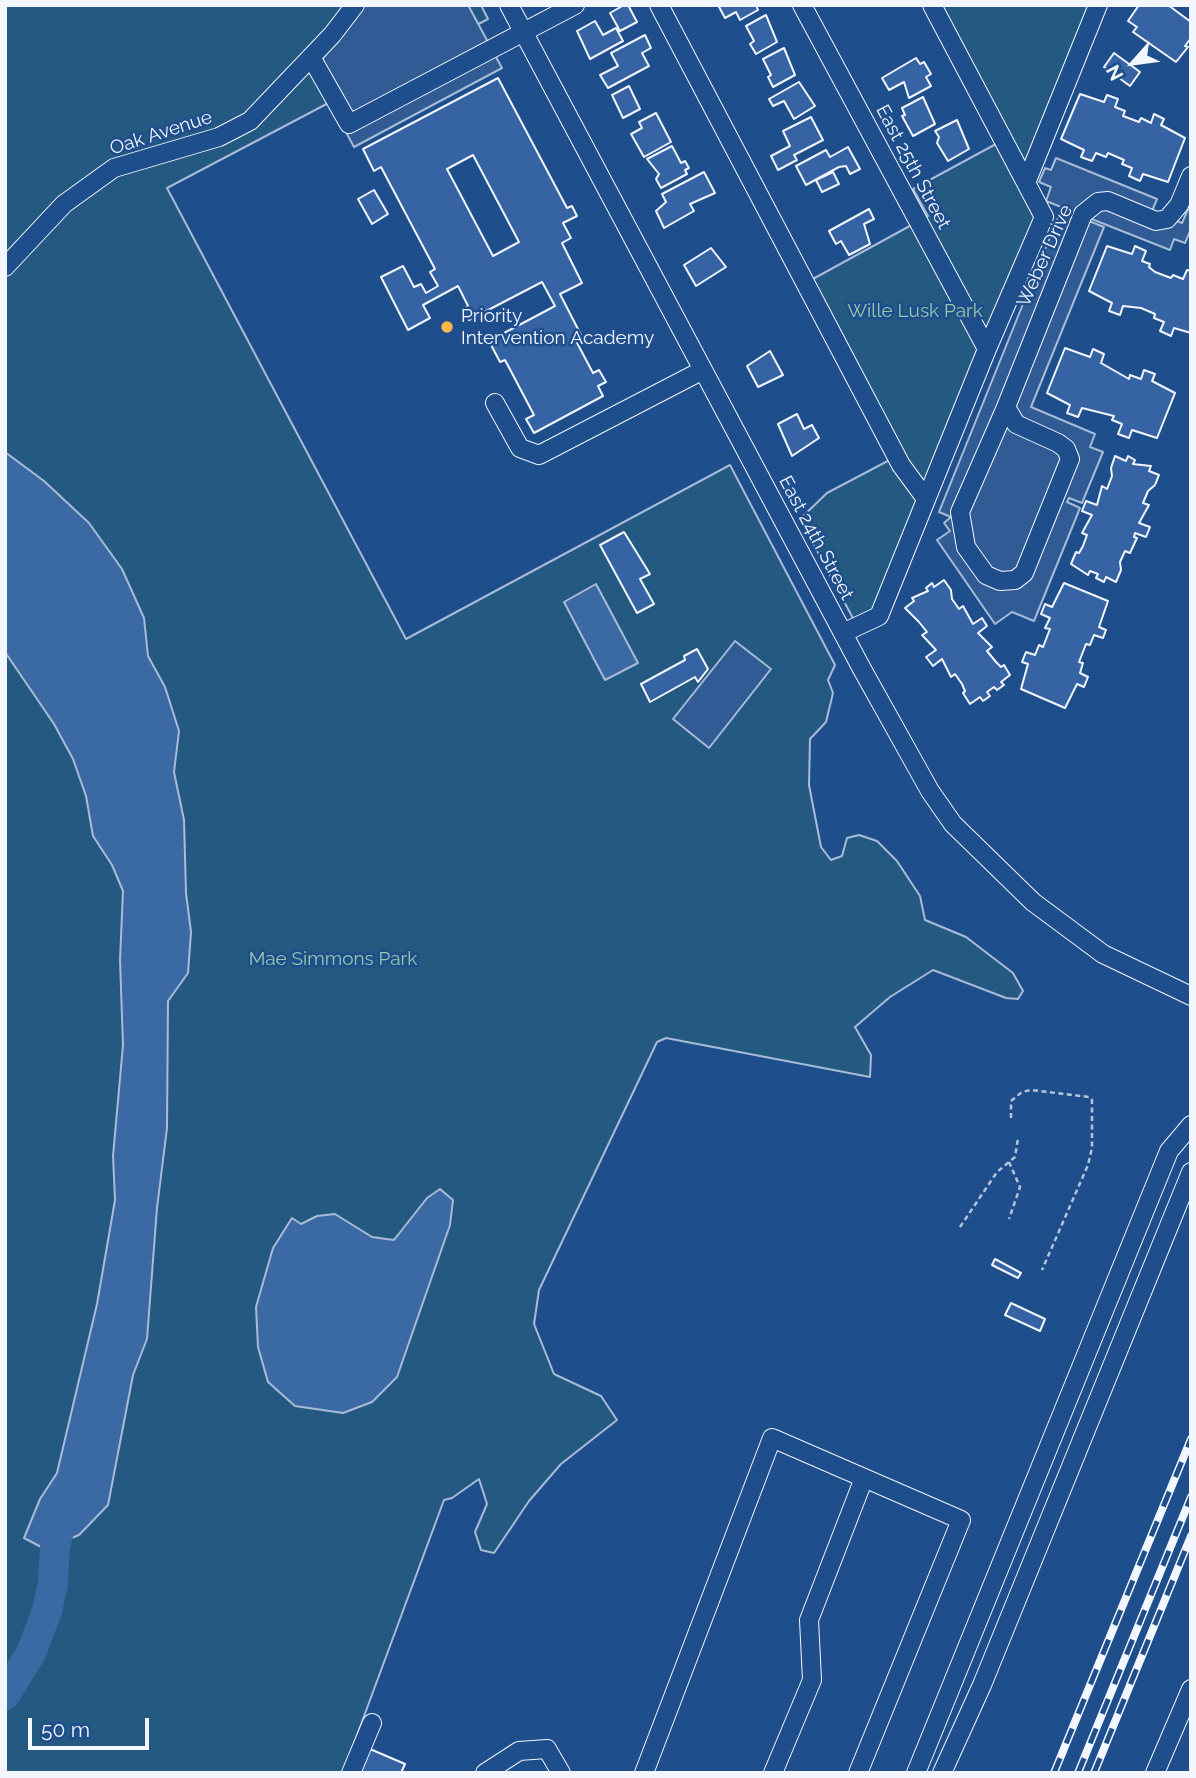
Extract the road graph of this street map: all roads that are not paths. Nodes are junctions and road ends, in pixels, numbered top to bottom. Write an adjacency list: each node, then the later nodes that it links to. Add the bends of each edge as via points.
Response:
1 (355, 5): 9 (street, Oak Avenue)
2 (509, 5): 8 (street, East 24th Street)
3 (575, 5): 8 (street)
4 (659, 5): 17 (street, via 901,465)
5 (802, 5): 13 (street, East 25th Street)
6 (932, 5): 11 (street)
7 (1098, 5): 11 (street)
8 (523, 32): 9 (street, via 349,124); 14 (street, East 24th Street)
9 (311, 58): 12 (street, Oak Avenue, via 250,121 219,137 114,168 64,205)
10 (1191, 176): 16 (street, Weber Drive, via 1179,205 1167,219 1156,221 1108,201 1094,204 1083,214)
11 (1026, 183): 13 (street, via 1044,217)
12 (5, 267)
13 (986, 349): 17 (street)
14 (703, 370): 15 (street, via 539,454 520,448); 18 (street, East 24th Street)
15 (495, 403)
16 (1006, 407): 16 (street, Weber Drive, via 960,512 966,547 986,575 1000,581 1015,580 1024,573 1070,459 1058,443 1016,424)
17 (926, 499): 18 (street, via 879,616)
18 (843, 633): 19 (street, East 24th Street, via 908,756 953,824 1005,878 1069,931 1103,954)
19 (1182, 993)
20 (1191, 1125): 31 (street, via 1169,1151)
21 (1191, 1171): 32 (street)
22 (863, 1478): 28 (street, via 772,1438); 29 (street, via 809,1620 812,1680); 30 (street, via 961,1520)
23 (1191, 1689): 33 (street)
24 (372, 1723): 25 (street)
25 (351, 1773)
26 (485, 1773): 27 (street, via 519,1751 547,1749)
27 (561, 1773)
28 (644, 1773)
29 (773, 1773)
30 (858, 1773)
31 (916, 1773)
32 (942, 1773)
33 (1156, 1773)

